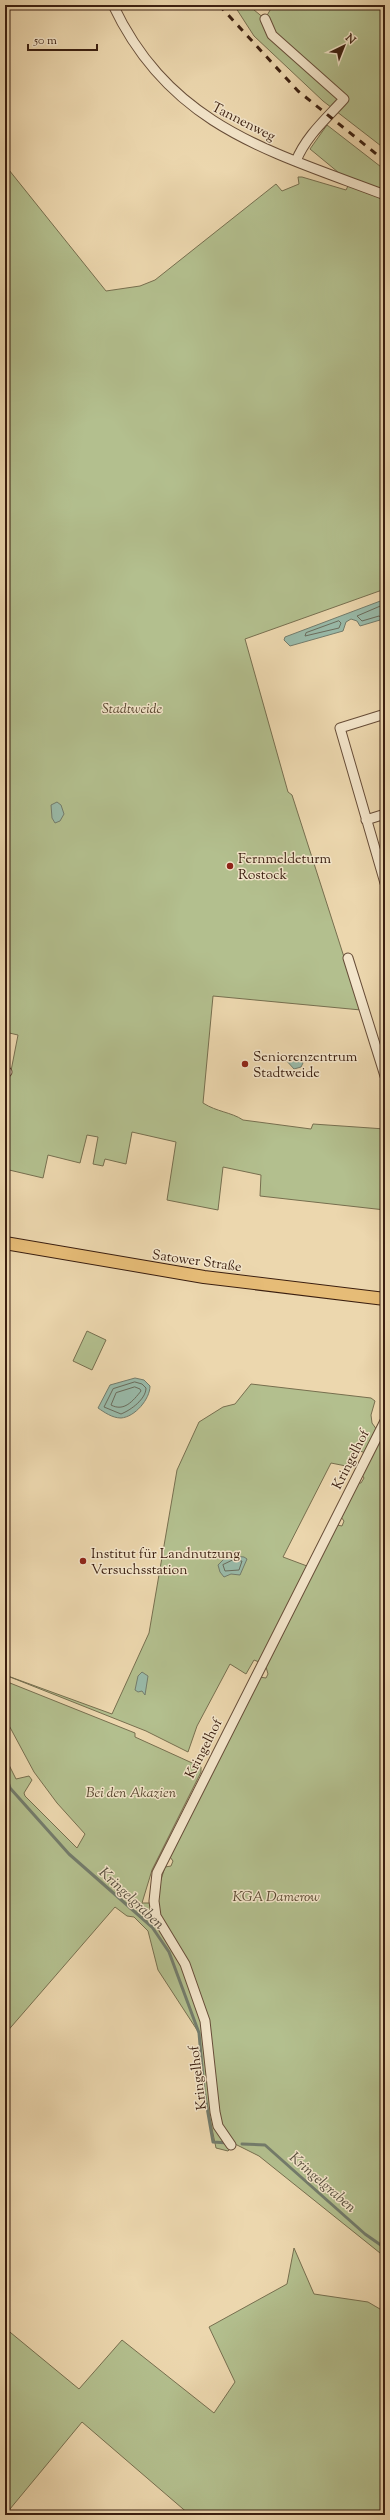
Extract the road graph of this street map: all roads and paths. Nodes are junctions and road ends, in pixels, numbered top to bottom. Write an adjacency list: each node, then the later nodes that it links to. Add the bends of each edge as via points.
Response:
1 (113, 5): 3 (street, Tannenweg, via 140,52 200,114 235,135)
2 (265, 19): 3 (street, via 272,35 344,99 309,137)
3 (296, 161): 4 (street, Tannenweg)
4 (385, 195)
5 (385, 714): 7 (street, via 340,728)
6 (385, 814): 7 (street)
7 (366, 820): 8 (street)
8 (385, 883)
9 (348, 958): 10 (street)
10 (385, 1076)
11 (5, 1243): 12 (main road, Satower Straße, via 204,1277)
12 (385, 1298)
13 (385, 1421): 14 (street, Kringelhof, via 157,1874 154,1901 156,1916 185,1964 205,2021 215,2112 218,2126)
14 (231, 2145)

